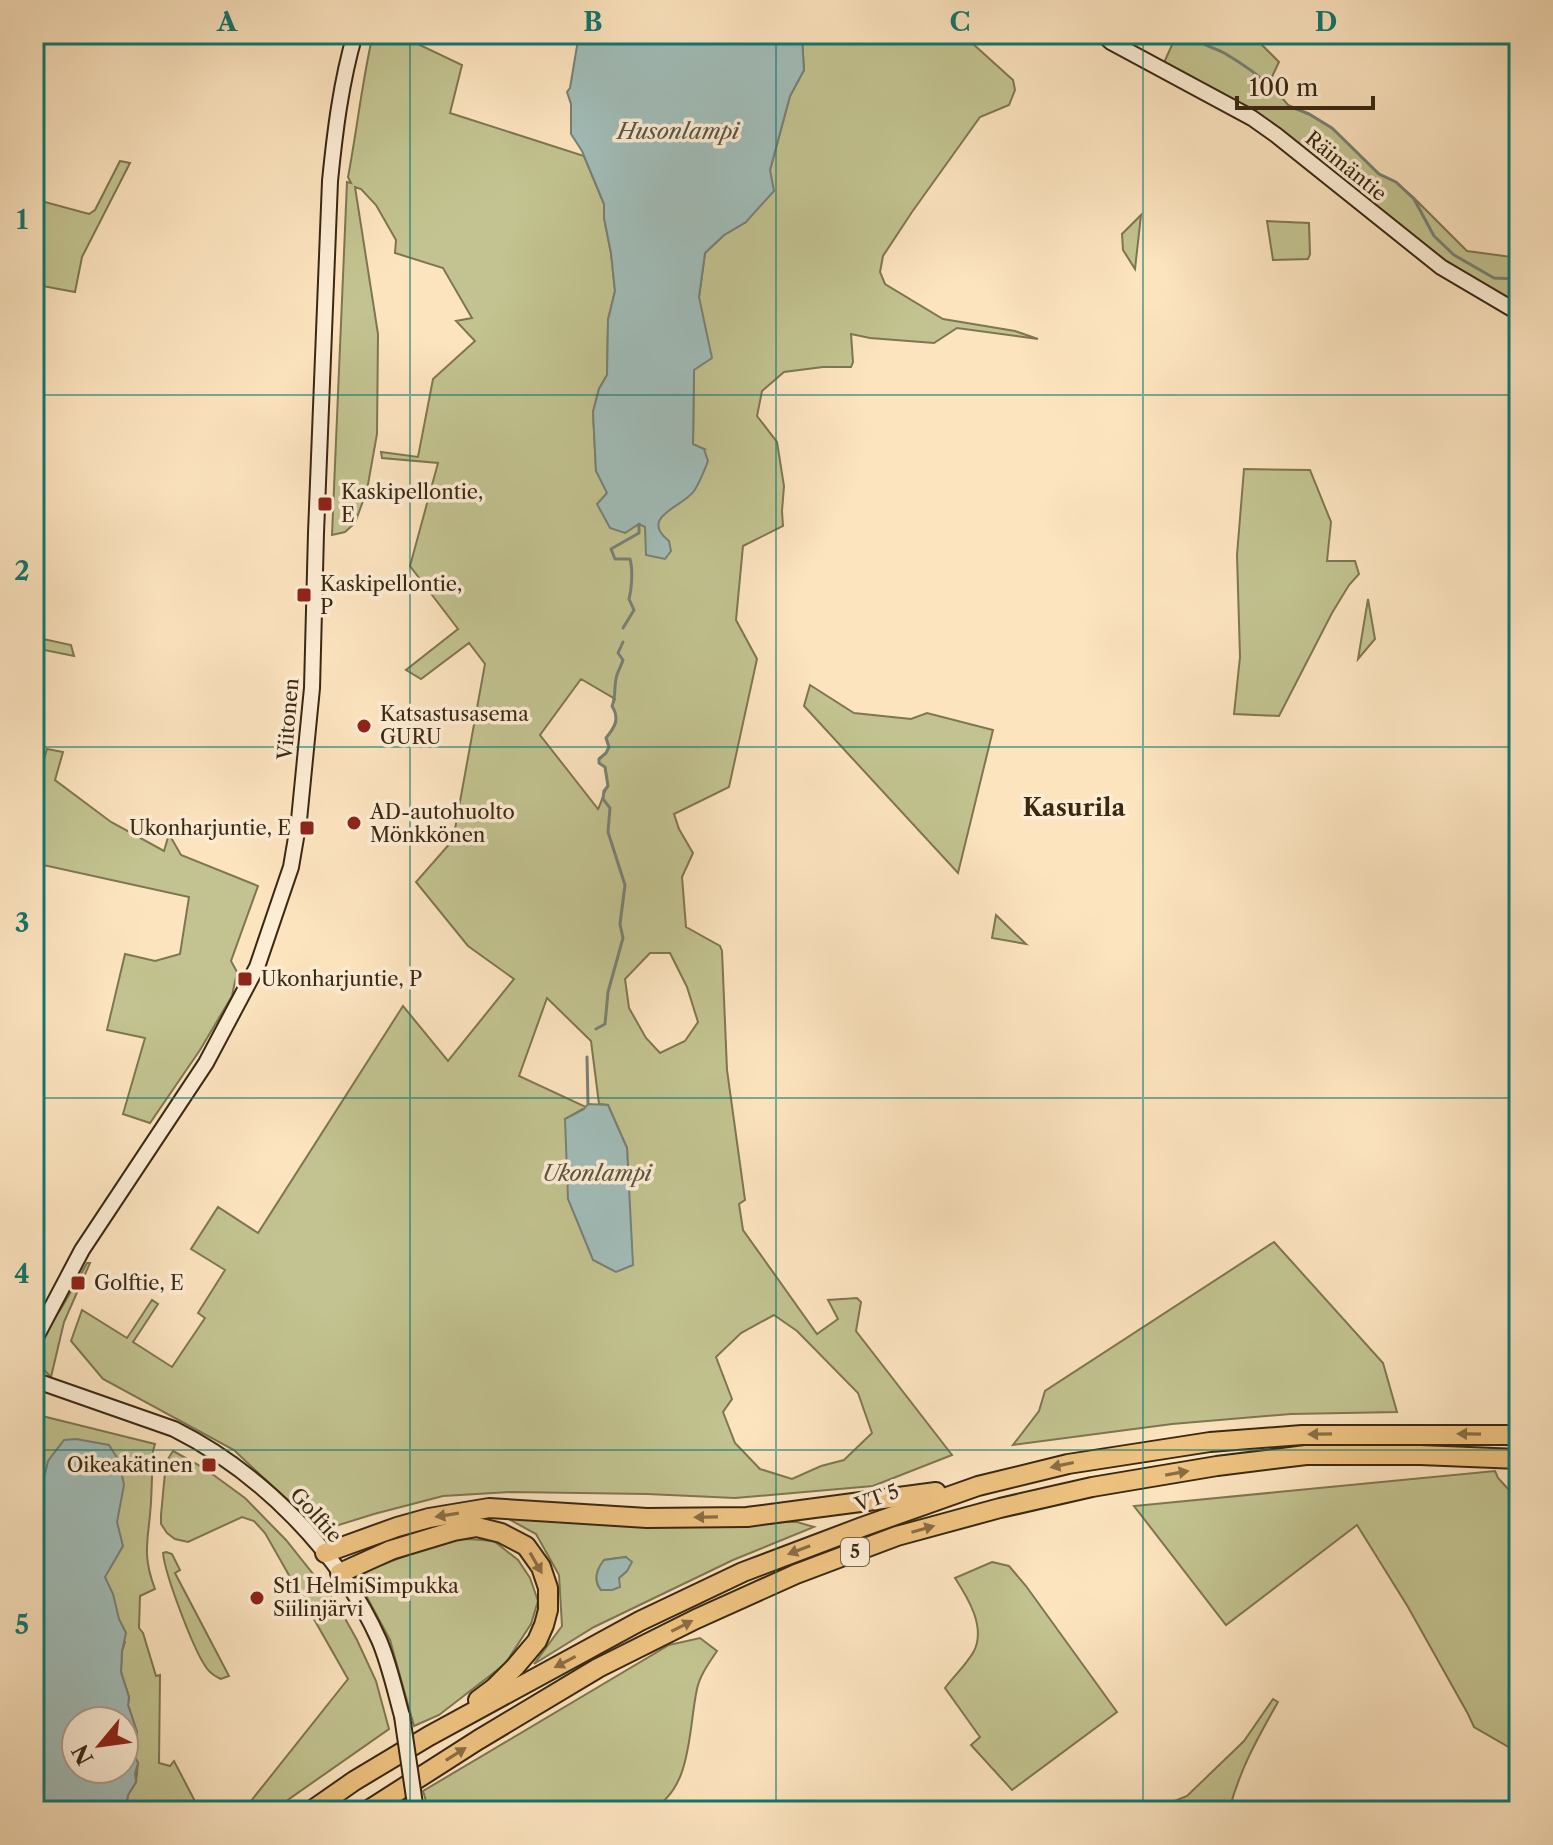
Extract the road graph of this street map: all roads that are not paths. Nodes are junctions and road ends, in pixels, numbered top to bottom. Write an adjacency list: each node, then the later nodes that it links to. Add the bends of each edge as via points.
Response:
1 (355, 34): 4 (main road, Viitonen, via 344,72 330,181 312,688 291,867 257,967 213,1050 82,1250)
2 (1102, 34): 3 (main road, Räimäntie, via 1252,118 1441,267)
3 (1519, 313)
4 (34, 1341)
5 (34, 1380): 9 (main road, Golftie, via 192,1439 275,1499)
6 (1519, 1435): 8 (highway, VT 5 / 5, one-way to 8, via 1302,1435 1210,1442 1068,1464)
7 (1519, 1459): 13 (highway, 5, one-way to 7, via 598,1668 796,1574 897,1536 1092,1487 1217,1466 1306,1455)
8 (978, 1486): 9 (highway, one-way to 9, via 747,1517 647,1518 489,1508 429,1518); 11 (highway, VT 5 / 5, one-way to 11, via 743,1572 640,1621)
9 (325, 1553): 10 (main road, Golftie)
10 (340, 1573): 11 (highway, one-way to 11, via 391,1550 477,1527 526,1546 541,1567 548,1610 537,1641 494,1688); 14 (main road, Golftie, bridge, via 379,1641 402,1716)
11 (429, 1736): 12 (highway, VT 5 / 5)
12 (311, 1811)
13 (367, 1811)
14 (416, 1811)

